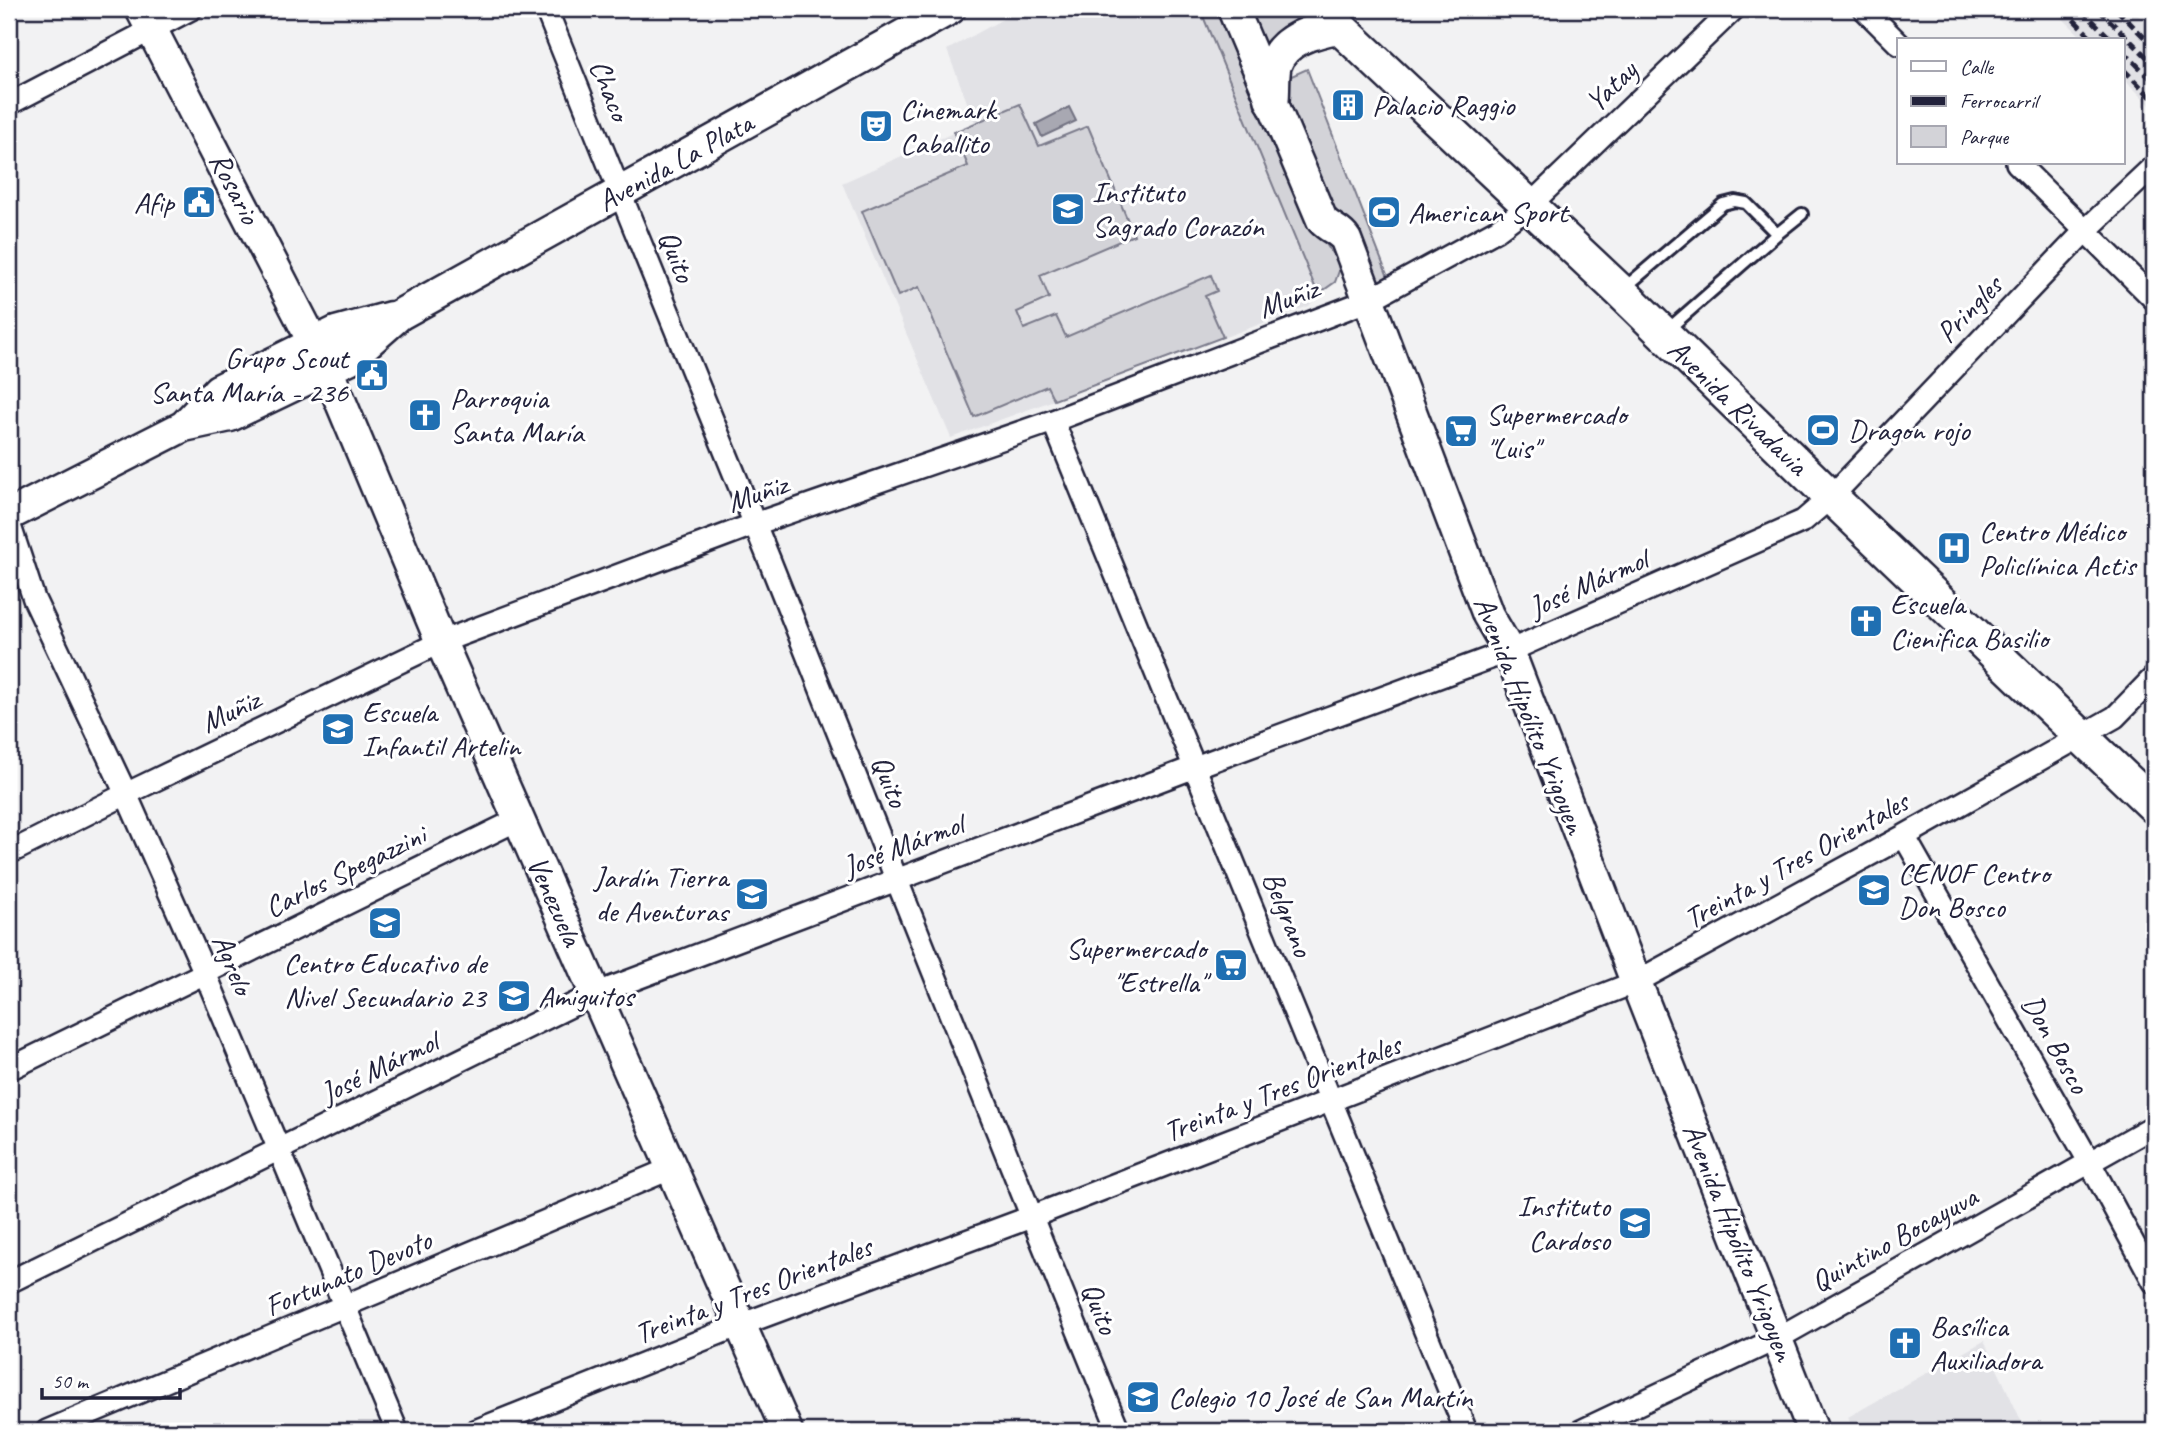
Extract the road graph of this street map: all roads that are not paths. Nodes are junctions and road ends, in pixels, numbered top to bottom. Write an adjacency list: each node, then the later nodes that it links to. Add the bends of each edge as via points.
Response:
1 (191, 9): 8 (street)
2 (546, 9): 14 (street, Chaco)
3 (950, 9): 14 (main road, Avenida La Plata)
4 (1233, 9): 10 (main road, Avenida Hipólito Yrigoyen)
5 (1734, 9): 15 (street, Yatay)
6 (1864, 9): 9 (street)
7 (1329, 17): 10 (main road, via 1278,57); 15 (main road, Avenida Rivadavia)
8 (147, 19): 11 (street); 23 (main road, Rosario)
9 (1897, 42)
10 (1272, 100): 21 (main road, Avenida Hipólito Yrigoyen, via 1322,220 1343,234)
11 (9, 104)
12 (2018, 164): 17 (street)
13 (2154, 166): 17 (street, Pringles)
14 (619, 193): 23 (main road, Avenida La Plata, via 399,315 349,359); 28 (street, Quito)
15 (1530, 205): 19 (main road, Avenida Rivadavia); 21 (street, Muñiz, via 1497,230)
16 (1802, 214): 18 (lane)
17 (2085, 231): 20 (street); 25 (street, Pringles)
18 (1777, 234): 19 (lane, via 1746,203 1723,204); 22 (lane)
19 (1620, 292): 22 (main road, Avenida Rivadavia)
20 (2154, 299)
21 (1368, 300): 24 (street, Muñiz); 30 (main road, Avenida Hipólito Yrigoyen, via 1488,615)
22 (1662, 334): 25 (main road, Avenida Rivadavia)
23 (321, 356): 26 (main road, Avenida La Plata, via 230,416 184,426); 29 (main road, Venezuela)
24 (1053, 421): 28 (street, Muñiz); 33 (street, Belgrano)
25 (1831, 497): 30 (street, José Mármol, via 1803,521); 32 (main road, Avenida Rivadavia)
26 (9, 515)
27 (9, 523): 34 (street, Agrelo, via 34,599)
28 (755, 524): 29 (street, Muñiz); 39 (street, Quito)
29 (441, 642): 34 (street, Muñiz); 36 (main road, Venezuela)
30 (1509, 651): 33 (street, José Mármol); 41 (main road, Avenida Hipólito Yrigoyen)
31 (2154, 677): 32 (street, Treinta y Tres Orientales, via 2115,717)
32 (2082, 736): 35 (main road, Avenida Rivadavia); 37 (street, Treinta y Tres Orientales)
33 (1195, 766): 39 (street, José Mármol); 44 (street, Belgrano)
34 (126, 794): 38 (street, Muñiz); 40 (street, Agrelo)
35 (2154, 806)
36 (519, 819): 40 (street, Carlos Spegazzini); 42 (main road, Venezuela)
37 (1904, 836): 41 (street, Treinta y Tres Orientales); 47 (street, Don Bosco)
38 (9, 853)
39 (897, 879): 42 (street, José Mármol); 49 (street, Quito)
40 (205, 973): 43 (street, Carlos Spegazzini); 46 (street, Agrelo)
41 (1636, 982): 44 (street, Treinta y Tres Orientales); 54 (main road, Avenida Hipólito Yrigoyen)
42 (595, 994): 46 (street, José Mármol); 48 (main road, Venezuela)
43 (9, 1069)
44 (1332, 1101): 49 (street, Treinta y Tres Orientales); 60 (street, Belgrano)
45 (2154, 1125): 47 (street, Quintino Bocayuva)
46 (278, 1150): 50 (street, José Mármol); 52 (street, Agrelo)
47 (2090, 1163): 51 (street, Don Bosco); 54 (street, Quintino Bocayuva)
48 (672, 1168): 52 (street, Fortunato Devoto); 53 (main road, Venezuela)
49 (1031, 1217): 53 (street, Treinta y Tres Orientales); 59 (street, Quito)
50 (9, 1282)
51 (2154, 1282)
52 (344, 1307): 55 (street, Fortunato Devoto); 56 (street, Agrelo)
53 (740, 1325): 57 (street, Treinta y Tres Orientales); 58 (main road, Venezuela)
54 (1778, 1338): 61 (street, Quintino Bocayuva); 62 (main road, Avenida Hipólito Yrigoyen)
55 (47, 1431)
56 (397, 1431)
57 (475, 1431)
58 (787, 1431)
59 (1119, 1431)
60 (1466, 1431)
61 (1581, 1431)
62 (1814, 1431)

